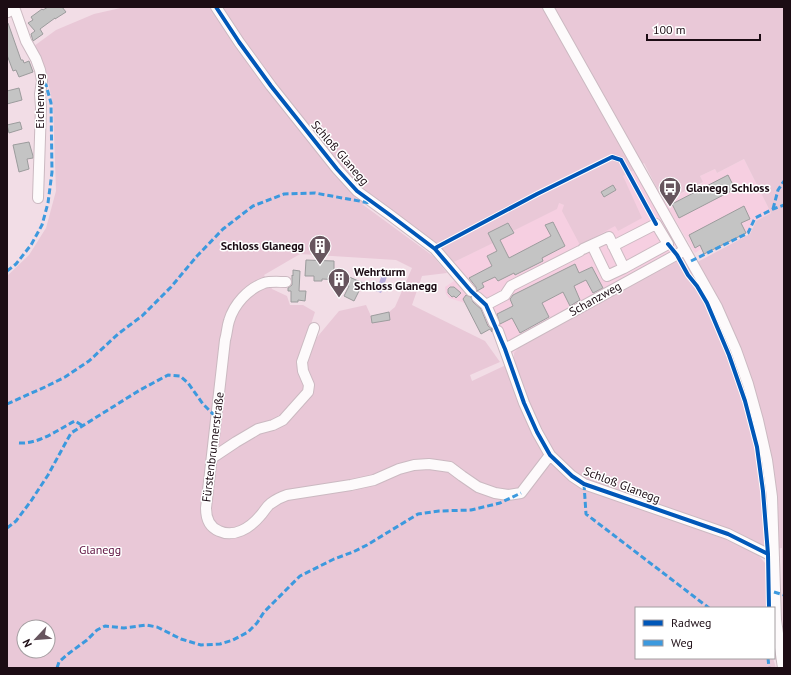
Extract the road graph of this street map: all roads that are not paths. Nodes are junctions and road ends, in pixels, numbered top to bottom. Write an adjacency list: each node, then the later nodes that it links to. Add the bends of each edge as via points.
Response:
1 (216, 7): 10 (street, Schloß Glanegg, via 238,42 337,169 357,191 435,249)
2 (548, 7): 7 (street)
3 (11, 10): 4 (street, Eichenweg, via 36,59 42,81)
4 (38, 198)
5 (613, 246): 6 (street, via 609,237); 8 (street); 8 (street, via 656,224 668,244)
6 (585, 249): 8 (street, via 607,276); 10 (street, via 511,286 504,295)
7 (685, 250): 12 (street, Schanzweg); 15 (street, via 717,307 748,384 767,460 772,497)
8 (622, 272)
9 (286, 282): 14 (street, Fürstenbrunnerstraße, via 264,283 248,291 230,320 225,340)
10 (486, 305): 12 (street, Schloß Glanegg)
11 (314, 328): 14 (street, via 302,362 309,385 308,392 283,420 258,429)
12 (505, 349): 13 (street, Schloß Glanegg, via 524,402)
13 (550, 455): 14 (street, Fürstenbrunnerstraße, via 521,493 508,496 495,493 478,486 450,467 414,465 374,480 278,498 252,524 242,530 226,534 212,527 206,515); 15 (street, Schloß Glanegg, via 584,484 728,534)
14 (212, 458)
15 (774, 557): 16 (street, via 776,620)
16 (784, 668)

